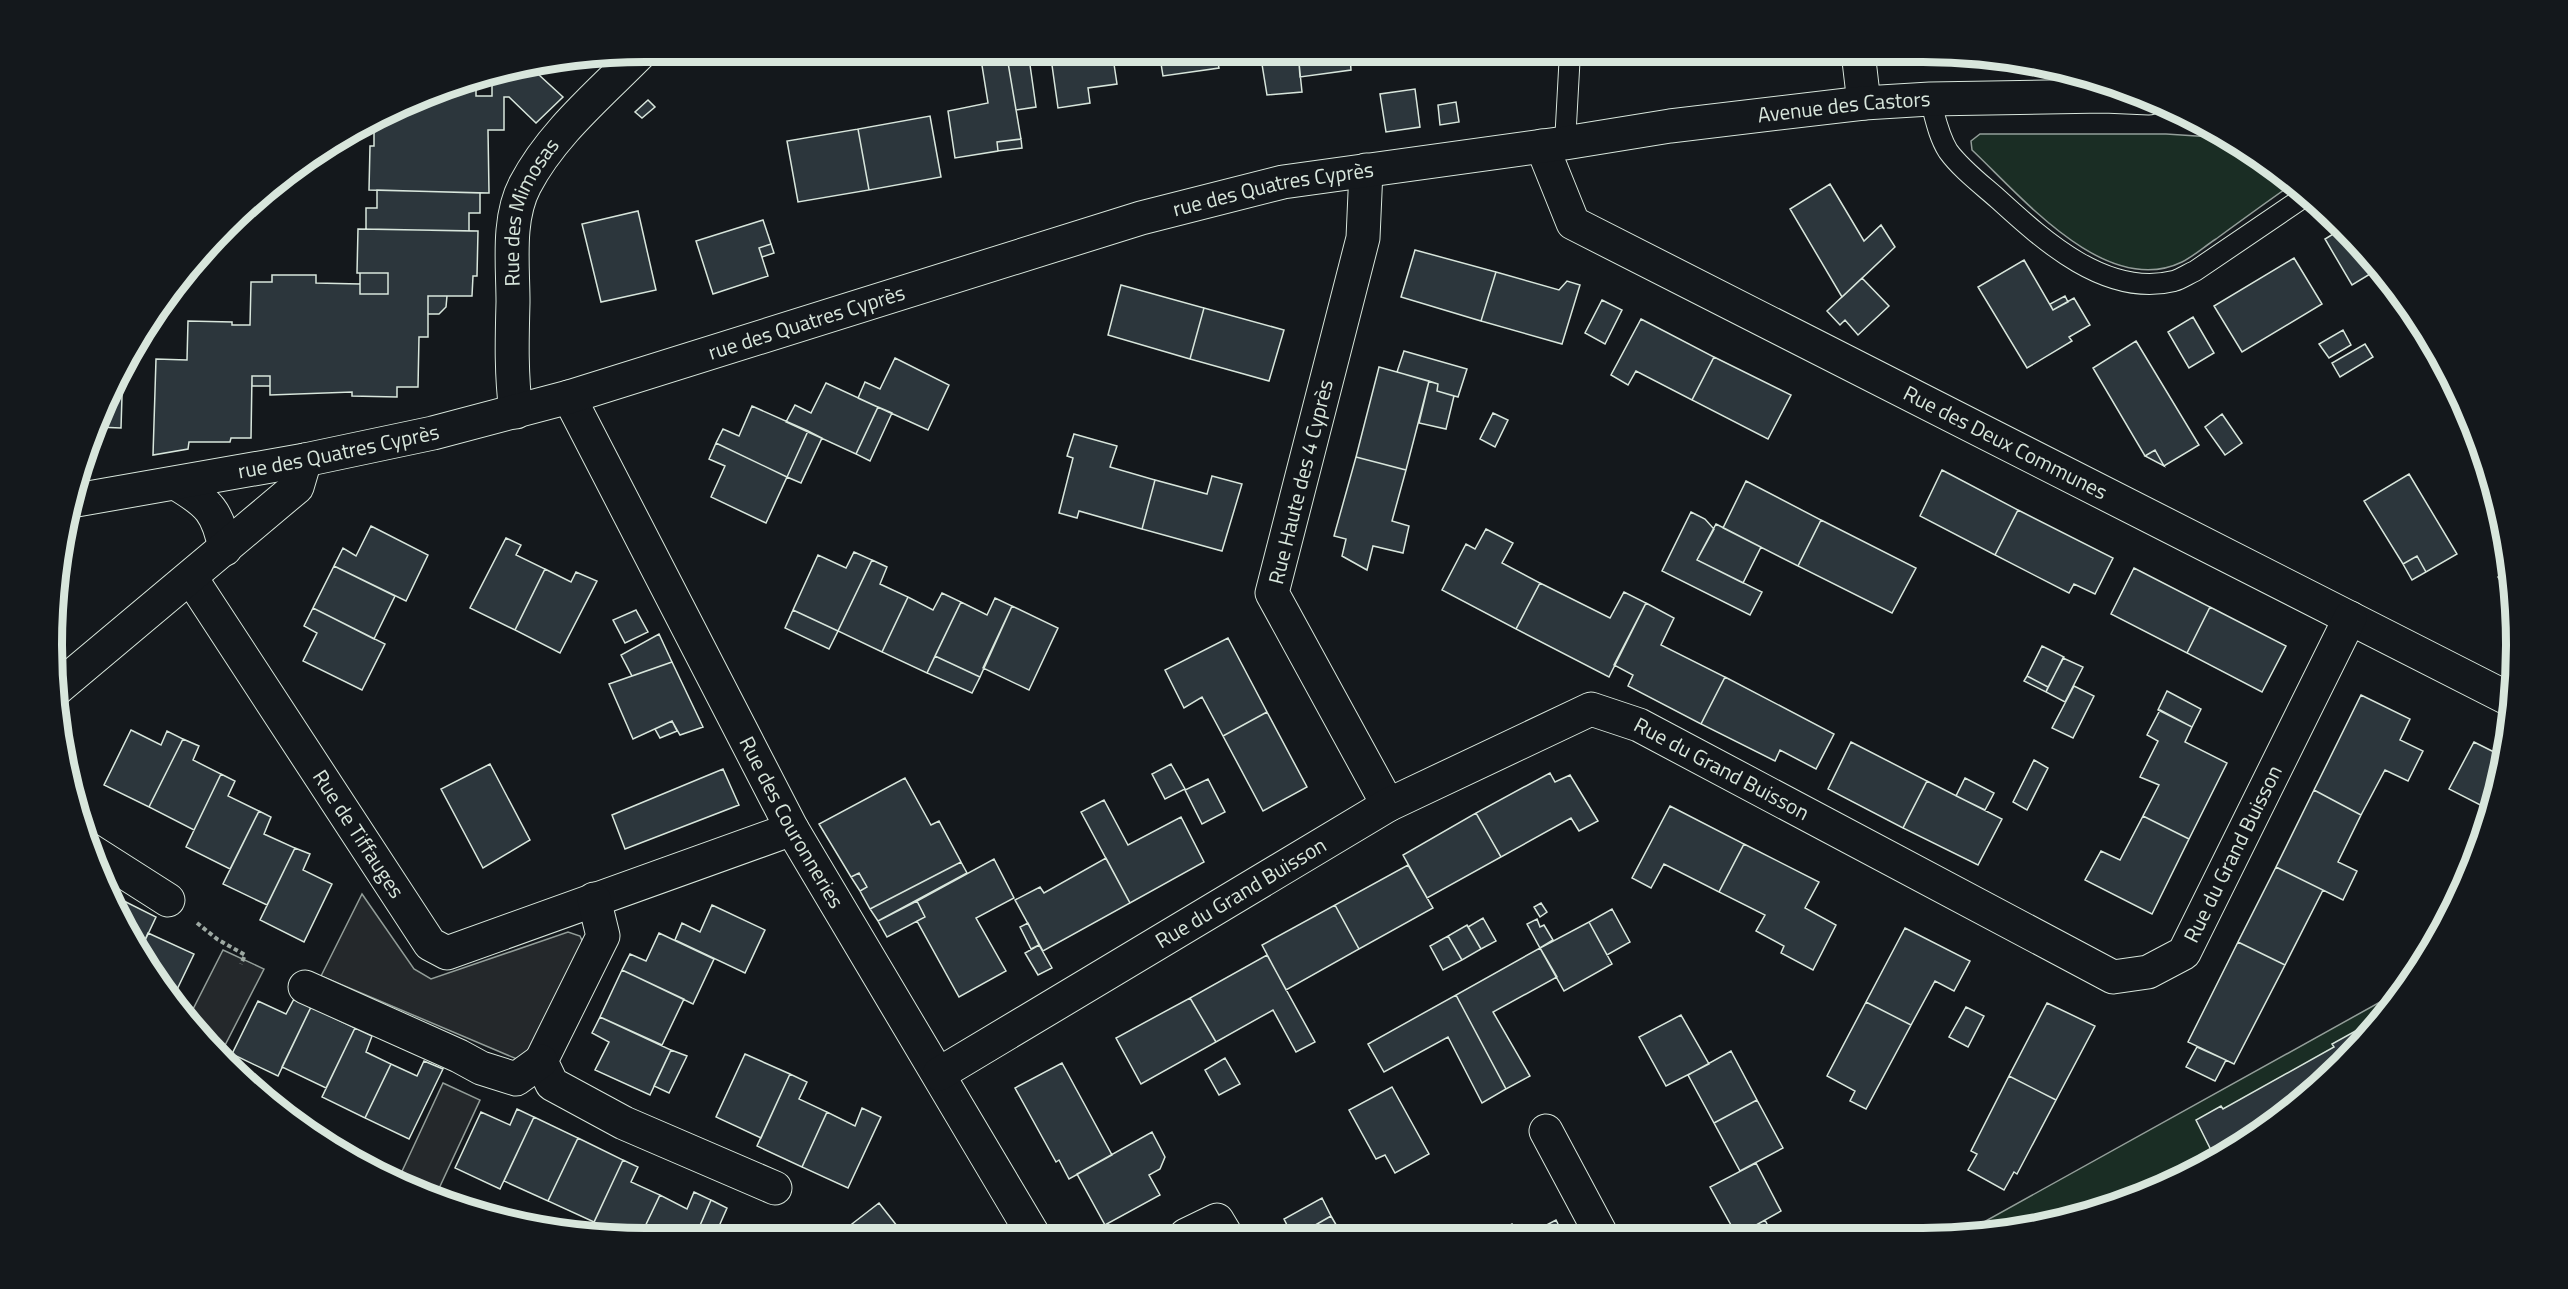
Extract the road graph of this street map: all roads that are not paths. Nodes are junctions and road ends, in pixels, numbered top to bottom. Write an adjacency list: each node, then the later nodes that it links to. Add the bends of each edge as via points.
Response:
1 (631, 62): 11 (street, Rue des Mimosas, via 549,146 524,186 513,240 512,382)
2 (1568, 62): 7 (lane)
3 (1859, 62): 6 (street)
4 (2124, 97): 5 (street, Avenue des Castors)
5 (1930, 99): 6 (street, Avenue des Castors); 9 (lane, via 1939,133 1963,167 2059,249 2120,280 2174,280 2194,271)
6 (1864, 102): 7 (street, Avenue des Castors)
7 (1554, 144): 8 (street, rue des Quatres Cyprès); 17 (street, Rue des Deux Communes, via 1573,223)
8 (1366, 170): 10 (street, rue des Quatres Cyprès, via 1282,182 1141,218); 20 (street, Rue Haute des 4 Cyprès, via 1363,238 1272,593)
9 (2300, 200)
10 (569, 397): 11 (street, rue des Quatres Cyprès); 21 (street, Rue des Couronneries)
11 (516, 412): 12 (street, rue des Quatres Cyprès)
12 (305, 460): 13 (street, rue des Quatres Cyprès); 15 (street, via 297,487)
13 (177, 484): 14 (street, rue des Quatres Cyprès); 15 (street, via 202,499 220,525)
14 (80, 500)
15 (225, 549): 16 (street)
16 (191, 578): 18 (street); 23 (street, Rue de Tiffauges, via 430,944 447,953)
17 (2350, 618): 19 (street, Rue des Deux Communes); 20 (street, Rue du Grand Buisson, via 2184,953 2148,972 2113,977 1638,725 1591,709)
18 (63, 684)
19 (2504, 696)
20 (1388, 805): 27 (street, Rue du Grand Buisson)
21 (792, 829): 23 (street, Rue de Tiffauges); 27 (street, Rue des Couronneries)
22 (102, 858): 24 (street)
23 (594, 899): 26 (street, via 603,936)
24 (168, 900)
25 (304, 987): 26 (street, via 481,1068 516,1079)
26 (541, 1061): 29 (street, via 552,1084 624,1123)
27 (939, 1074): 30 (street, Rue des Couronneries)
28 (1546, 1131): 33 (street)
29 (775, 1188)
30 (1029, 1228)
31 (1200, 1228): 32 (street, via 1217,1220)
32 (1222, 1228)
33 (1598, 1228)

